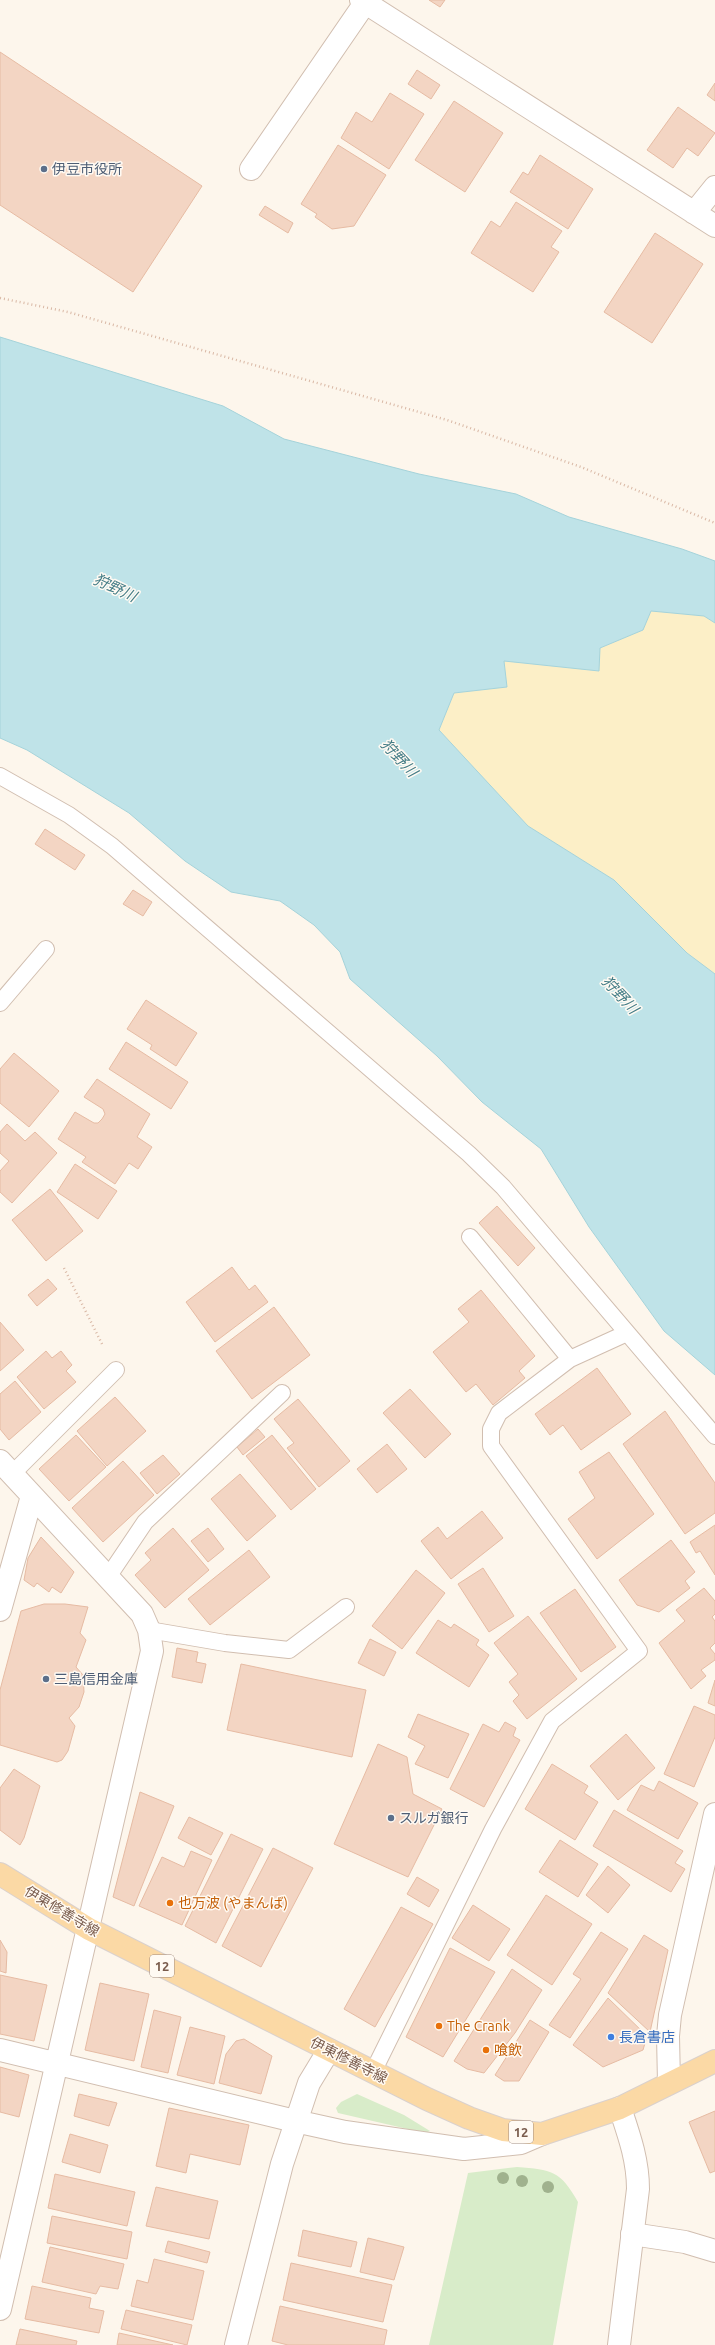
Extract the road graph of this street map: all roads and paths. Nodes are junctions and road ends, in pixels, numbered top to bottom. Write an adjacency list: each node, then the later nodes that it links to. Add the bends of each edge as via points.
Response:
1 (363, 1): 2 (street); 4 (street)
2 (251, 169)
3 (715, 187): 4 (street)
4 (694, 213): 5 (street)
5 (715, 226)
6 (0, 298): 7 (path, via 68,312 448,420 581,468)
7 (715, 523)
8 (0, 776): 13 (lane, via 69,815 112,846 470,1154 503,1188)
9 (46, 949): 10 (lane)
10 (0, 1003)
11 (470, 1236): 14 (lane)
12 (64, 1268): 15 (path)
13 (628, 1333): 14 (lane); 17 (lane)
14 (570, 1359): 31 (lane, via 499,1413 491,1429 491,1446 639,1651 552,1721 494,1829)
15 (116, 1370): 18 (lane)
16 (282, 1393): 20 (lane, via 145,1522)
17 (715, 1436)
18 (6, 1468): 19 (street)
19 (32, 1496): 20 (street); 22 (street)
20 (108, 1577): 23 (street, via 142,1614)
21 (346, 1607): 23 (lane, via 289,1650 225,1643)
22 (0, 1610)
23 (149, 1630): 26 (street, via 152,1651)
24 (715, 1814): 32 (street, via 670,2015)
25 (0, 1874): 26 (main road, 伊東修善寺線 / 12)
26 (89, 1929): 28 (main road, 伊東修善寺線 / 12); 30 (street)
27 (0, 2050): 30 (street)
28 (329, 2050): 31 (main road, 伊東修善寺線 / 12); 34 (street, via 309,2083)
29 (715, 2061): 32 (main road, 伊東修善寺線 / 12)
30 (56, 2063): 34 (street); 38 (street)
31 (373, 2072): 35 (main road, 伊東修善寺線 / 12, via 469,2118 503,2130)
32 (669, 2083): 33 (main road, 伊東修善寺線 / 12)
33 (620, 2108): 35 (main road, 伊東修善寺線 / 12); 36 (street, via 638,2169)
34 (295, 2121): 35 (street, via 344,2132 464,2150 521,2143); 39 (street)
35 (542, 2134)
36 (632, 2234): 37 (street, via 685,2242); 40 (street)
37 (715, 2250)
38 (0, 2309)
39 (236, 2345)
40 (619, 2345)

